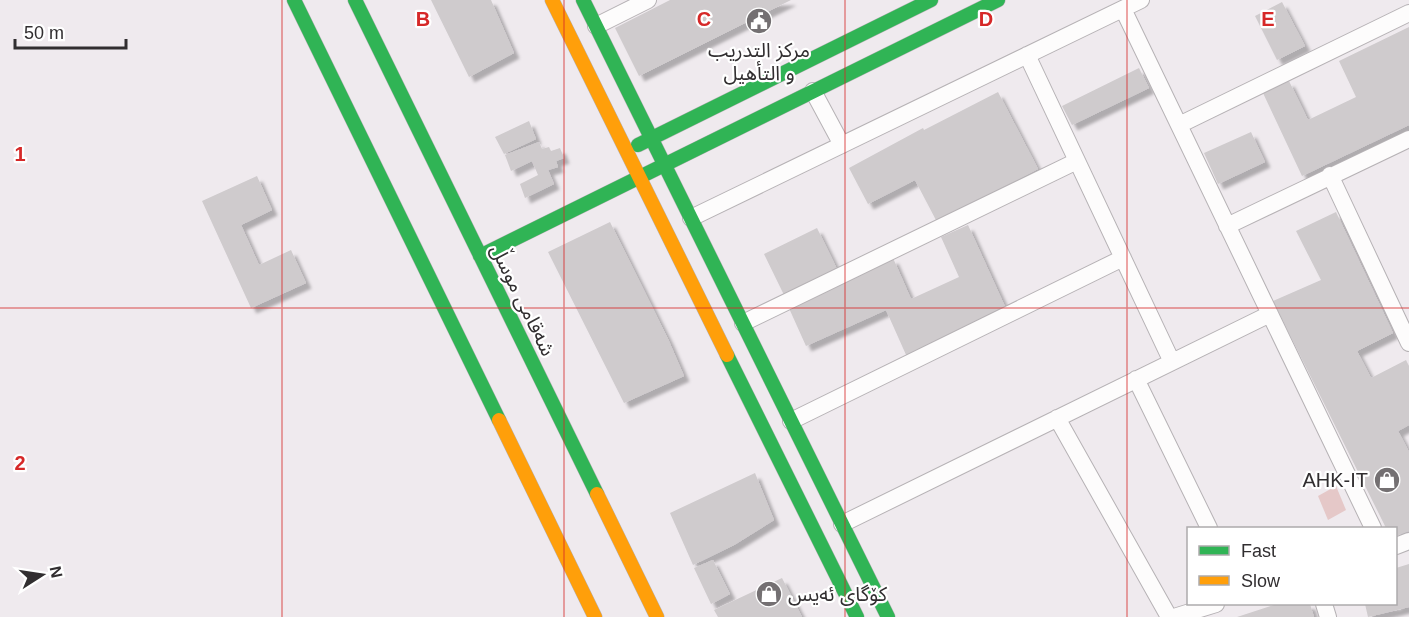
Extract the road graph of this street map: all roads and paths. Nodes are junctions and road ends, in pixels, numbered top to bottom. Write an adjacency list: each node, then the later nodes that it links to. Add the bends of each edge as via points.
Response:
1 (294, 0): 40 (main road)
2 (355, 0): 25 (main road, شەقامی موسڵ)
3 (552, 0): 18 (main road)
4 (583, 0): 11 (main road)
5 (648, 0): 11 (street)
6 (931, 0): 15 (main road)
7 (998, 0): 13 (main road)
8 (1141, 0): 9 (street)
9 (1123, 9): 12 (street); 14 (street)
10 (1409, 13): 14 (street)
11 (596, 26): 15 (main road)
12 (1027, 55): 17 (street); 19 (street)
13 (813, 91): 17 (street); 20 (main road)
14 (1179, 125): 24 (street)
15 (651, 138): 18 (main road); 20 (main road)
16 (1409, 139): 21 (street)
17 (842, 145): 23 (street)
18 (626, 151): 22 (main road)
19 (1077, 160): 26 (street); 28 (street)
20 (665, 164): 22 (main road); 23 (main road)
21 (1330, 175): 24 (street); 29 (street)
22 (640, 177): 25 (main road); 35 (main road)
23 (691, 218): 28 (main road)
24 (1227, 226): 27 (street)
25 (480, 256): 41 (main road, شەقامی موسڵ)
26 (1123, 258): 30 (street); 33 (street)
27 (1270, 314): 30 (street); 38 (street)
28 (743, 323): 33 (main road)
29 (1409, 343)
30 (1172, 362): 31 (street)
31 (1136, 379): 32 (street); 37 (street)
32 (1056, 418): 36 (street); 44 (street)
33 (791, 421): 34 (main road)
34 (814, 466): 35 (main road); 36 (main road)
35 (789, 479): 42 (main road)
36 (842, 524): 43 (main road)
37 (1209, 527)
38 (1373, 527)
39 (1210, 605): 45 (street)
40 (596, 617)
41 (657, 617)
42 (857, 617)
43 (888, 617)
44 (1169, 617)
45 (1174, 617)

